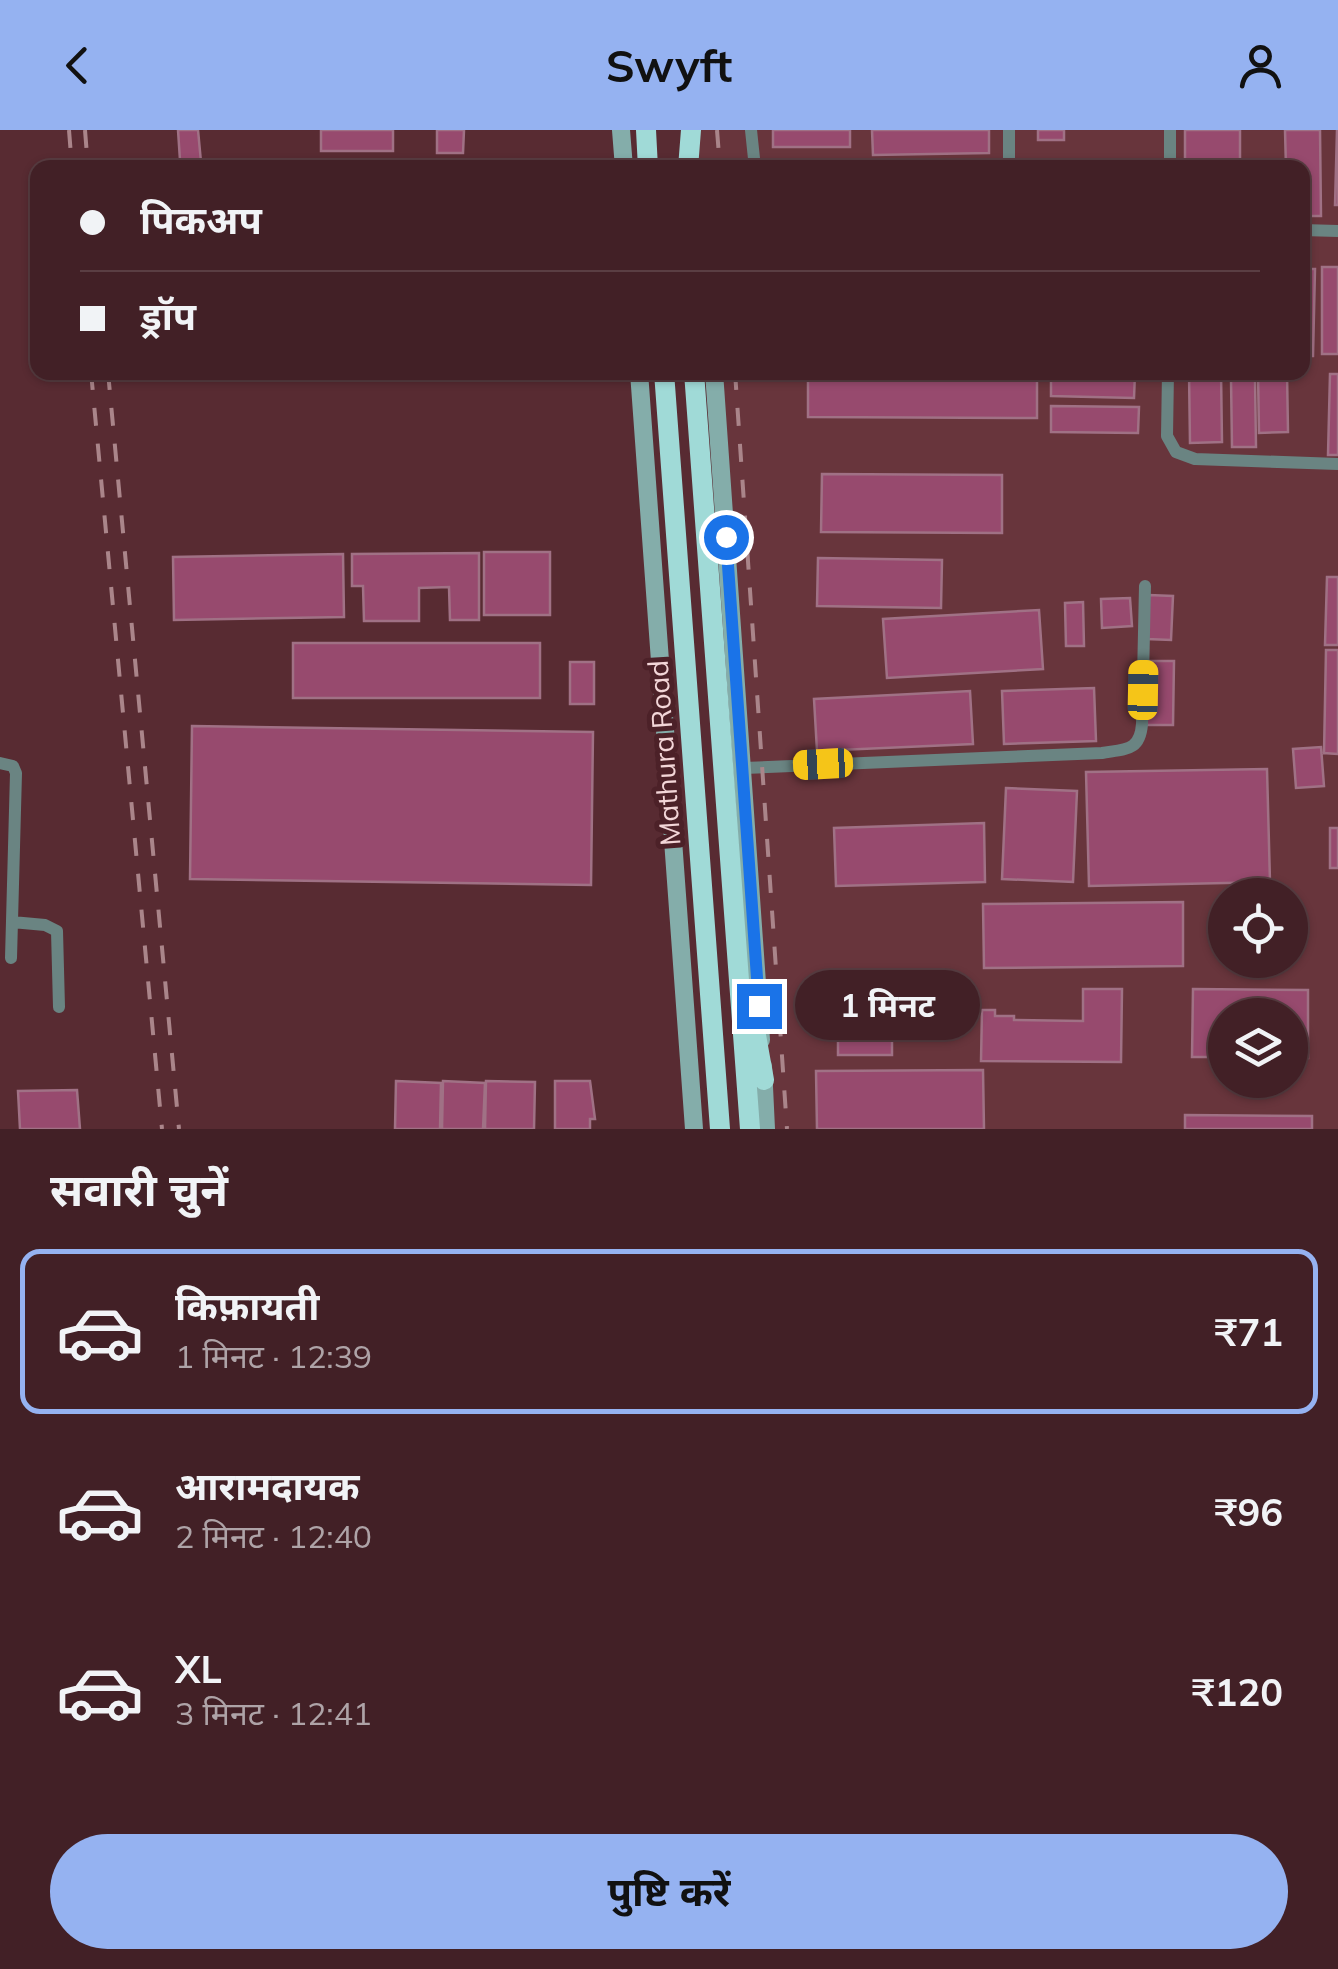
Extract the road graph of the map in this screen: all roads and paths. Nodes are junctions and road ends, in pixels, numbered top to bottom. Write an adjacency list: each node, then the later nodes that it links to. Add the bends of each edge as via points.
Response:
1 (621, 130): 8 (main road)
2 (646, 130): 9 (highway)
3 (676, 130): 10 (highway)
4 (694, 130): 11 (highway); 12 (main road)
5 (751, 130): 13 (street)
6 (1009, 130): 14 (street)
7 (1170, 130): 15 (street)
8 (623, 160)
9 (648, 160)
10 (678, 160)
11 (689, 160)
12 (698, 160)
13 (754, 160)
14 (1009, 160)
15 (1170, 160)
16 (1310, 230): 17 (street)
17 (1338, 231)
18 (640, 380): 32 (main road)
19 (665, 380): 33 (highway, Mathura Road)
20 (695, 380): 28 (highway, Mathura Road)
21 (715, 380): 26 (main road)
22 (1168, 380): 23 (street, via 1168,436 1176,452 1195,459)
23 (1338, 464)
24 (1145, 586): 26 (street, via 1141,741 1135,747)
25 (0, 763): 27 (street, via 16,773)
26 (744, 768): 31 (main road)
27 (12, 922): 29 (street); 30 (street, via 57,931)
28 (736, 945): 31 (highway); 34 (highway)
29 (11, 958)
30 (58, 1007)
31 (764, 1080): 35 (main road)
32 (694, 1129)
33 (720, 1129)
34 (750, 1129)
35 (766, 1129)

